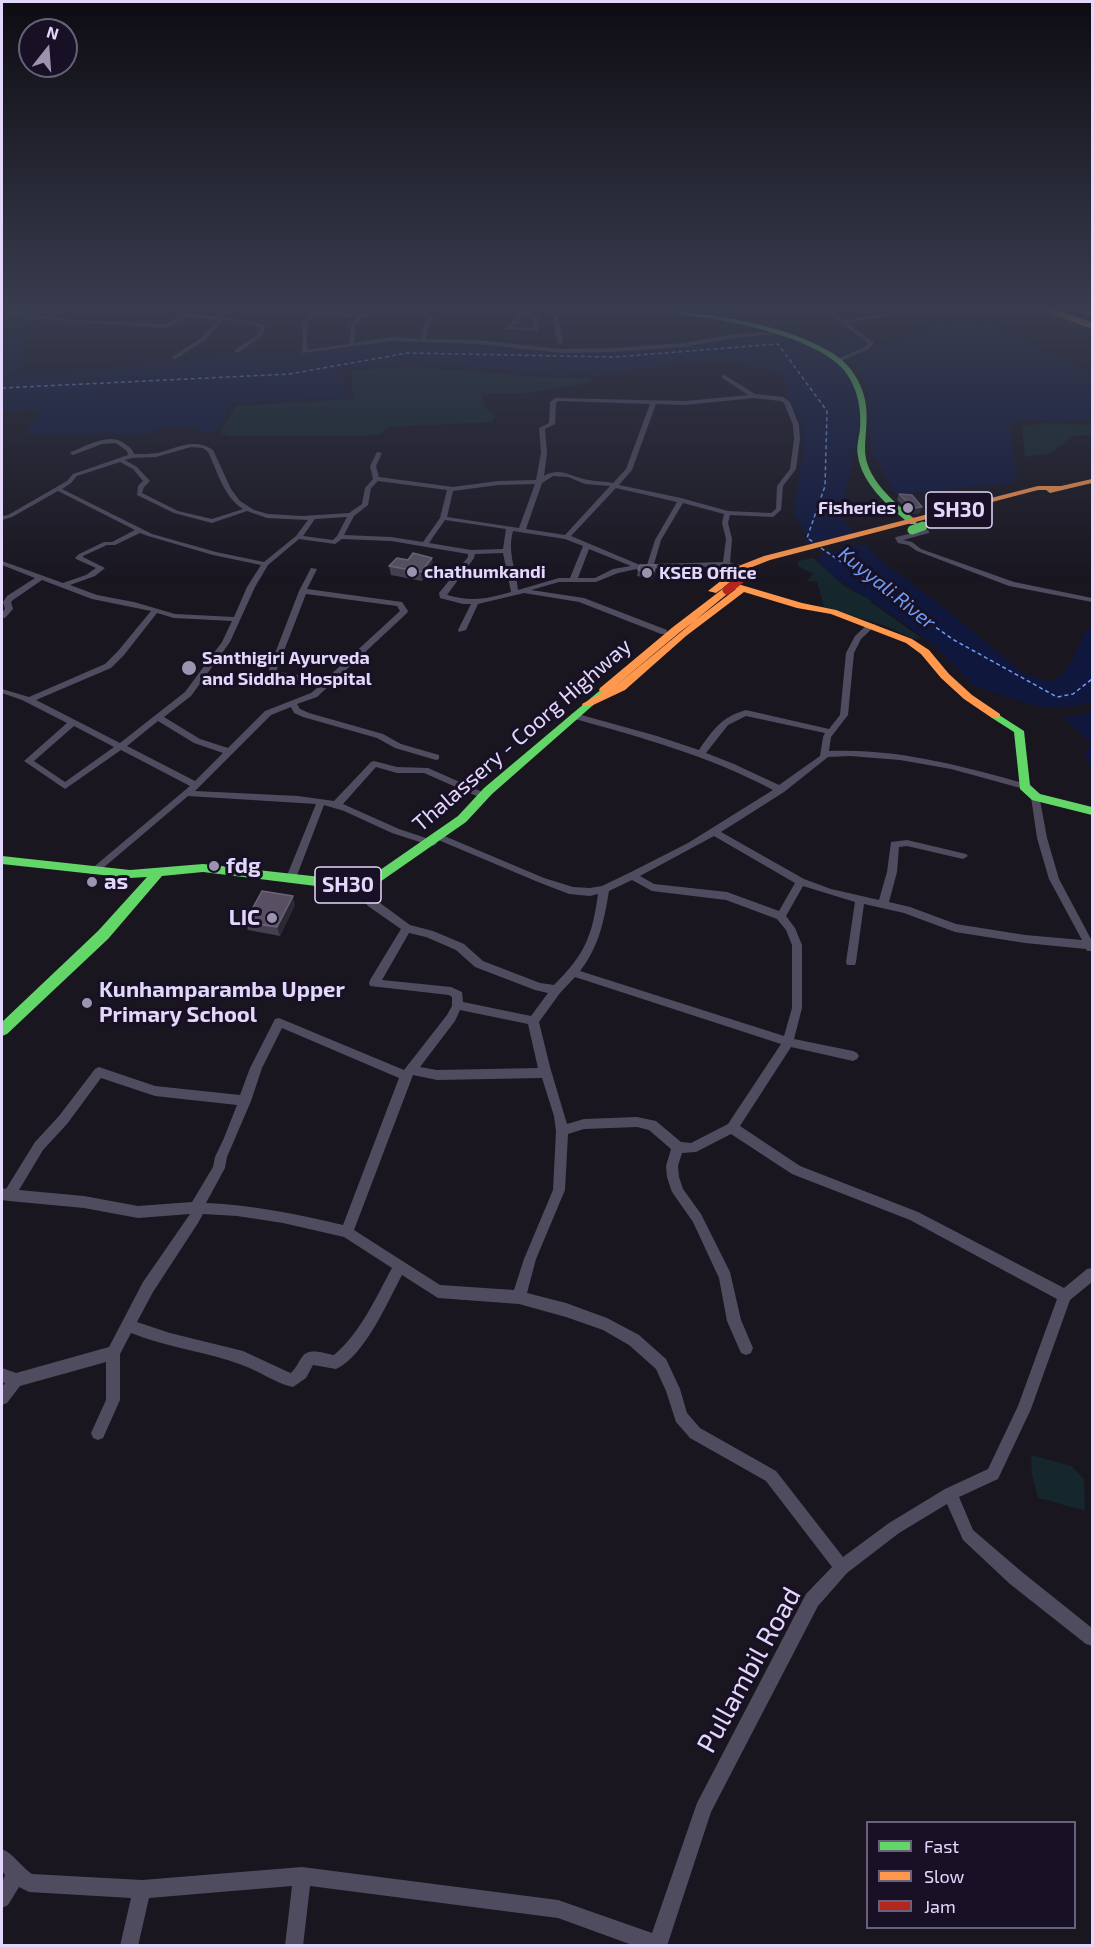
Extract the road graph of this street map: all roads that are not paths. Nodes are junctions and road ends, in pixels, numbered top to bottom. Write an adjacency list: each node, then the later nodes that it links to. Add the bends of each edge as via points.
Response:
1 (555, 401): 13 (street, via 552,424 542,428 545,451)
2 (602, 401): 6 (street)
3 (727, 401): 6 (street)
4 (784, 401): 19 (street, via 796,425 796,455 780,486 777,513)
5 (861, 401): 24 (main road, via 865,424 863,461 893,507)
6 (653, 403): 14 (street, via 629,470)
7 (74, 453): 9 (street, via 101,442 117,441 130,450)
8 (379, 453): 11 (street, via 372,466)
9 (131, 456): 10 (street); 18 (street, via 205,446 228,491)
10 (121, 460): 15 (street, via 75,476); 18 (street, via 147,481 139,494 176,512 212,521)
11 (376, 479): 16 (street); 20 (street, via 368,488 365,505)
12 (1092, 481): 24 (main road, sh30)
13 (539, 482): 14 (street, via 552,474); 16 (street); 26 (street)
14 (614, 485): 17 (street); 30 (street)
15 (56, 488): 22 (street); 27 (street)
16 (450, 489): 23 (street)
17 (681, 500): 19 (street); 39 (street, via 658,540)
18 (248, 509): 21 (street, via 274,518)
19 (727, 513): 38 (street)
20 (351, 515): 21 (street); 29 (street)
21 (314, 516): 28 (street)
22 (2, 518)
23 (443, 518): 25 (street); 31 (street)
24 (916, 526): 35 (main road, SH30); 35 (main road, SH30, via 859,535); 49 (street, via 927,532 898,538 900,542 1004,582)
25 (510, 529): 26 (street); 33 (street)
26 (522, 529): 30 (street)
27 (140, 530): 37 (street, via 178,544); 45 (street, via 81,555 78,558 101,568)
28 (298, 537): 29 (street, via 335,542); 37 (street)
29 (340, 537): 31 (street)
30 (567, 537): 32 (street)
31 (426, 543): 34 (street)
32 (586, 547): 40 (street); 43 (street)
33 (506, 551): 34 (street); 48 (street)
34 (471, 552): 50 (street, via 472,558 443,596)
35 (802, 552): 44 (main road, Thalassery - Coorg Highway / SH30)
36 (2, 563): 42 (street)
37 (265, 564): 53 (street)
38 (726, 564): 39 (street); 44 (street)
39 (650, 565): 40 (street)
40 (637, 567): 43 (street, via 596,579)
41 (313, 569): 47 (street)
42 (41, 577): 45 (street); 52 (street, via 10,598 9,609)
43 (574, 578): 48 (street)
44 (743, 578): 46 (main road, Thalassery - Coorg Highway, bridge); 54 (main road, via 800,606); 62 (main road, via 621,688)
45 (65, 585): 51 (street, via 95,597)
46 (725, 586): 56 (main road, SH30); 58 (main road, Thalassery - Coorg Highway / SH30)
47 (303, 591): 57 (street, via 274,674); 57 (street, via 399,604 404,610)
48 (518, 592): 50 (street); 56 (street, via 581,600)
49 (1092, 600)
50 (475, 602): 55 (street)
51 (156, 610): 53 (street); 60 (street, via 108,666)
52 (2, 616)
53 (236, 619): 64 (street, via 211,665 188,694)
54 (872, 625): 66 (street, via 850,653 844,715); 73 (main road, via 909,640 968,697 1019,731)
55 (462, 630)
56 (664, 632): 58 (main road, SH30, via 615,673)
57 (327, 682): 61 (street, via 314,695)
58 (609, 686): 62 (main road, Thalassery - Coorg Highway / SH30)
59 (2, 691): 60 (street)
60 (28, 700): 65 (street)
61 (293, 704): 68 (street, via 268,713); 71 (street, via 306,715)
62 (587, 704): 63 (main road, Thalassery - Coorg Highway / SH30)
63 (574, 716): 69 (street); 76 (main road, Thalassery - Coorg Highway / SH30)
64 (159, 718): 67 (street); 68 (street, via 197,741)
65 (72, 723): 67 (street); 67 (street, via 28,761 65,786)
66 (831, 732): 69 (street, via 746,713 725,722); 70 (street)
67 (120, 747): 72 (street)
68 (229, 753): 72 (street)
69 (701, 753): 74 (street)
70 (825, 754): 73 (street, via 897,757); 74 (street)
71 (436, 757)
72 (196, 785): 75 (street)
73 (1024, 786): 77 (main road)
74 (781, 790): 81 (street)
75 (187, 793): 78 (street); 85 (street)
76 (484, 796): 79 (street, via 425,770 397,771 374,764); 82 (main road, Thalassery - Coorg Highway / SH30)
77 (1036, 797): 80 (main road); 96 (street, via 1054,879)
78 (321, 802): 79 (street); 88 (street)
79 (336, 805): 82 (street, via 382,826)
80 (1092, 810)
81 (715, 833): 87 (street); 89 (street)
82 (436, 840): 90 (main road, Thalassery - Coorg Highway / SH30, via 384,875); 91 (street, via 572,891)
83 (963, 856): 93 (street, via 907,843 894,844 892,872)
84 (2, 860): 85 (main road, Thalassery - Coorg Highway / SH30)
85 (93, 872): 86 (main road, Thalassery - Coorg Highway / SH30)
86 (157, 874): 88 (main road, Thalassery - Coorg Highway / SH30, via 203,868); 102 (main road, via 104,935)
87 (632, 876): 91 (street); 94 (street, via 651,887 727,896)
88 (291, 878): 90 (main road, Thalassery - Coorg Highway / SH30)
89 (801, 882): 92 (street); 94 (street)
90 (357, 885): 95 (street, via 372,903)
91 (604, 889): 98 (street, via 598,933)
92 (860, 900): 93 (street); 97 (street)
93 (883, 905): 96 (street, via 955,928)
94 (781, 916): 103 (street, via 797,945 797,1008)
95 (407, 928): 99 (street, via 460,947 479,964); 100 (street, via 374,983 450,991 458,995)
96 (1091, 948)
97 (851, 962)
98 (573, 973): 99 (street); 103 (street)
99 (556, 990): 101 (street)
100 (457, 1005): 101 (street); 106 (street)
101 (533, 1021): 105 (street)
102 (2, 1030)
103 (788, 1042): 104 (street); 108 (street)
104 (853, 1056)
105 (544, 1066): 106 (street, via 541,1073); 109 (street)
106 (409, 1073): 107 (street, via 279,1022); 113 (street)
107 (245, 1101): 111 (street, via 154,1091 99,1071); 112 (street, via 219,1168)
108 (732, 1128): 110 (street, via 692,1148); 116 (street, via 796,1170 914,1216)
109 (562, 1131): 110 (street, via 584,1124 637,1122 652,1125); 117 (street, via 559,1190 530,1259)
110 (678, 1147): 119 (street, via 672,1166 678,1192 697,1218 725,1277 734,1321)
111 (5, 1195): 112 (street, via 84,1202 138,1212)
112 (198, 1208): 113 (street, via 283,1217); 118 (street)
113 (347, 1232): 114 (street)
114 (400, 1266): 117 (street, via 438,1291); 118 (street, via 344,1356 336,1362 309,1358 293,1380 242,1358)
115 (1092, 1274): 116 (street)
116 (1065, 1296): 125 (street, Pullambil Road, via 1024,1409 993,1474)
117 (519, 1297): 126 (street, via 607,1325 634,1340 662,1364 681,1417 695,1433 771,1476)
118 (127, 1325): 120 (street)
119 (746, 1348)
120 (113, 1353): 122 (street); 124 (street, via 113,1400)
121 (2, 1375): 122 (street)
122 (16, 1380): 123 (street)
123 (2, 1398)
124 (98, 1433)
125 (950, 1494): 126 (street, Pullambil Road, via 894,1528); 127 (street, via 968,1535)
126 (842, 1568): 133 (street, Pullambil Road, via 812,1600 703,1809)
127 (1092, 1638)
128 (2, 1858): 129 (street)
129 (16, 1874): 131 (street, via 29,1883); 132 (street)
130 (302, 1876): 131 (street); 133 (street, via 558,1909); 135 (street)
131 (142, 1889): 134 (street)
132 (2, 1899)
133 (657, 1945)
134 (129, 1946)
135 (294, 1946)

